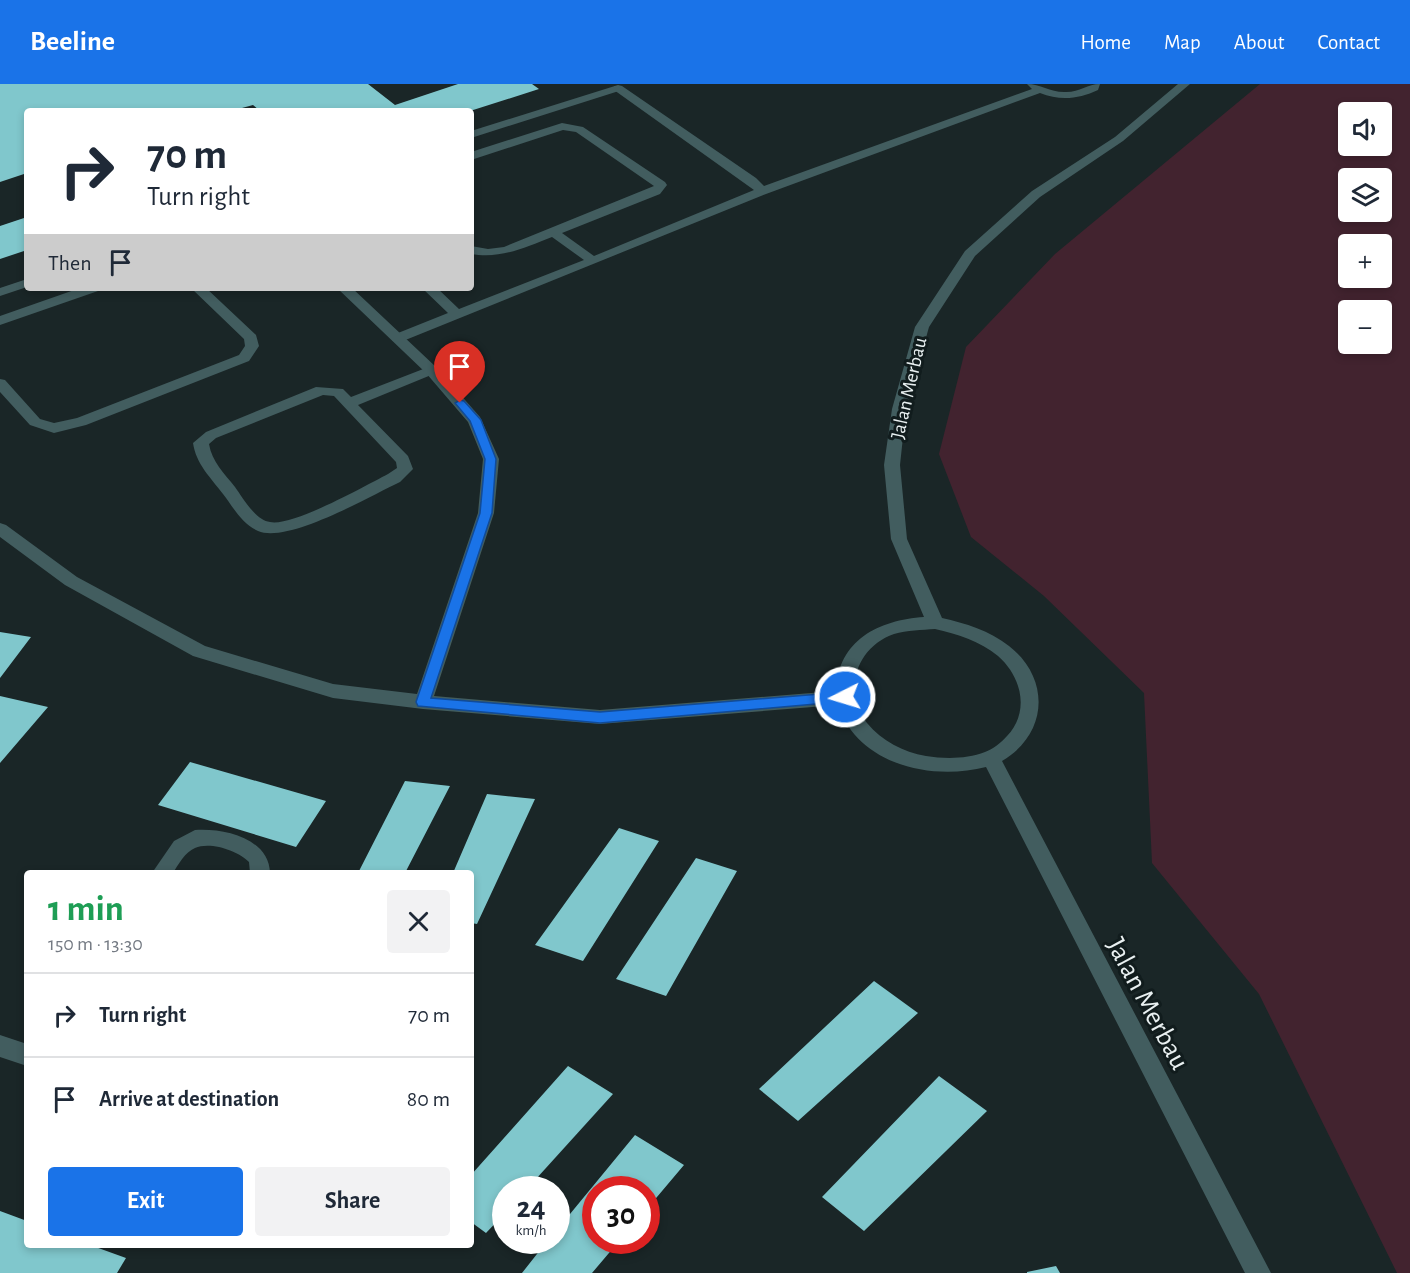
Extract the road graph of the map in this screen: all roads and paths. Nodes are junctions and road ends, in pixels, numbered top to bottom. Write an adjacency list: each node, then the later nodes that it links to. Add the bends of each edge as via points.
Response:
1 (1095, 84): 3 (street, via 1084,94 1070,96)
2 (1185, 84): 23 (street, Jalan Merbau, via 1119,139 1036,194 970,254 922,327 899,409 892,465 899,539)
3 (1036, 87): 6 (street)
4 (474, 134): 6 (street, via 618,88)
5 (474, 155): 7 (street, via 572,126 661,186)
6 (762, 191): 9 (street)
7 (553, 232): 8 (street, via 506,251 489,254); 9 (street)
8 (474, 251)
9 (593, 261): 16 (street)
10 (24, 284): 15 (street)
11 (85, 291): 17 (street)
12 (201, 291): 20 (street, via 251,338 252,346 244,358 81,422 54,428 35,422)
13 (347, 291): 18 (street)
14 (432, 291): 16 (street)
15 (0, 292)
16 (457, 314): 18 (street)
17 (0, 321)
18 (398, 338): 19 (street)
19 (431, 370): 21 (street); 25 (street, via 475,420 491,459 486,513)
20 (0, 383)
21 (349, 403): 21 (street, via 338,392 321,390 303,396 211,435 201,443 202,454 254,521 268,528 291,525 405,470 403,460)
22 (0, 529): 25 (street, via 71,581 200,651 333,691)
23 (936, 623): 24 (street, via 886,630 867,642 852,657 845,676); 26 (street, via 990,640 1011,657 1026,678 1032,701 1027,723 1013,743)
24 (845, 697): 25 (street, via 600,717); 26 (street, via 854,720 873,741 899,757 931,765 962,766)
25 (423, 702)
26 (991, 758): 31 (street, Jalan Merbau)
27 (164, 870): 28 (street, via 190,840 205,836 251,851)
28 (260, 870)
29 (0, 1046): 30 (street)
30 (24, 1054)
31 (1258, 1273)

